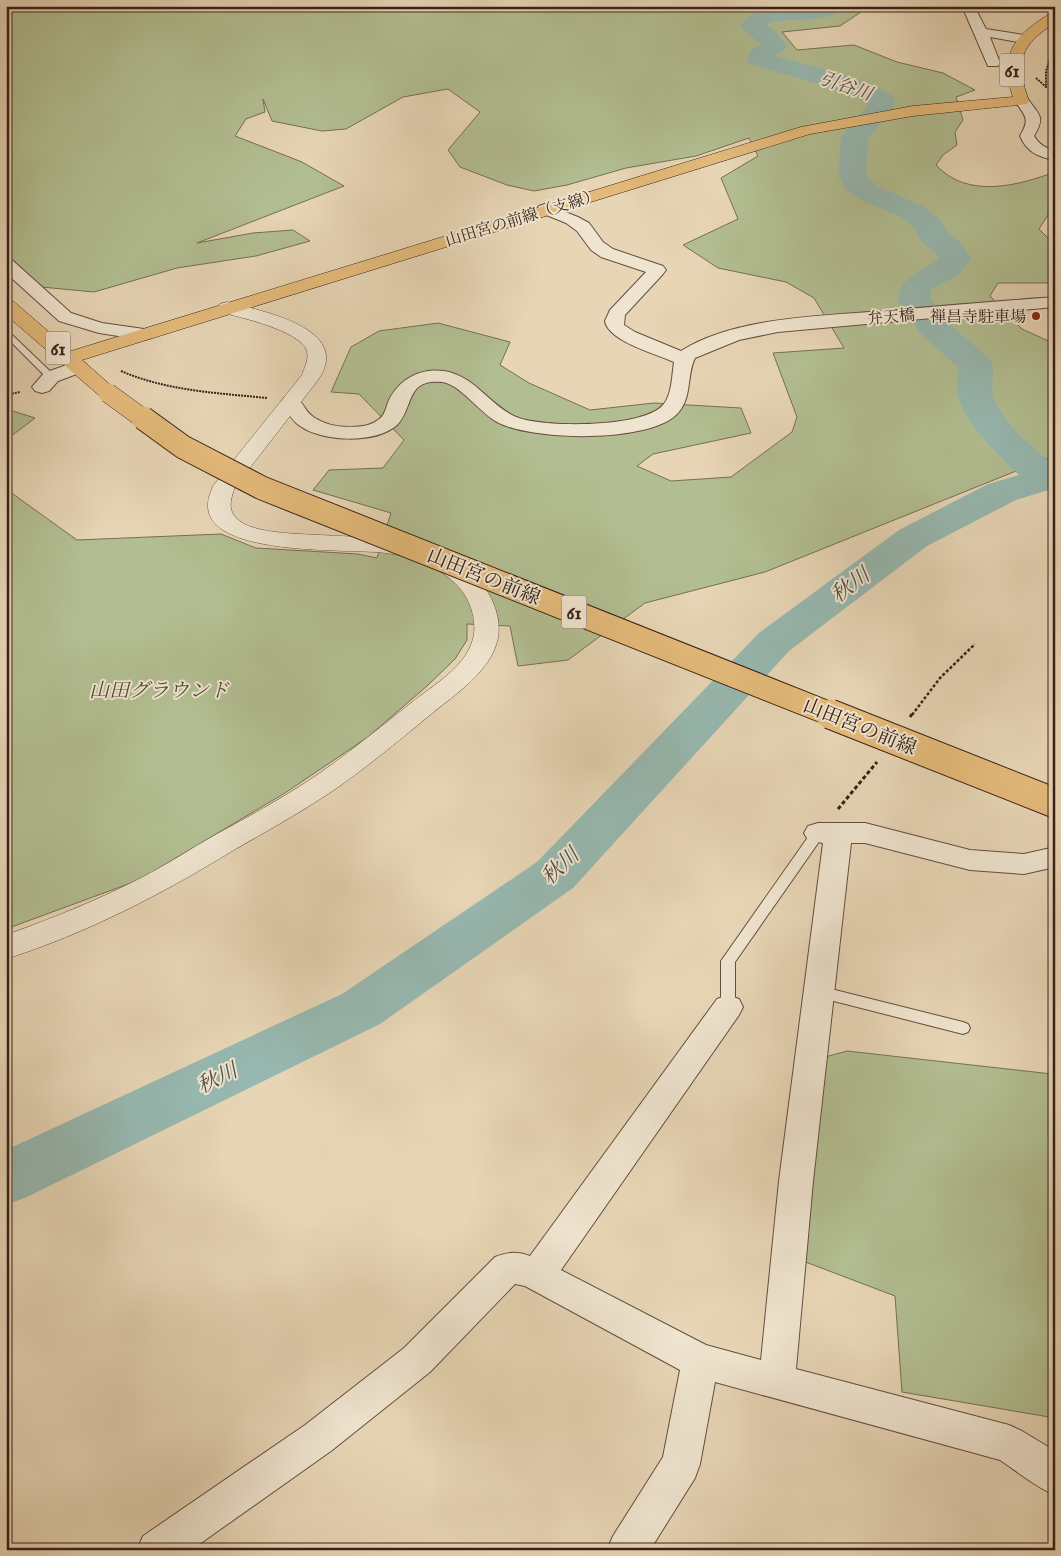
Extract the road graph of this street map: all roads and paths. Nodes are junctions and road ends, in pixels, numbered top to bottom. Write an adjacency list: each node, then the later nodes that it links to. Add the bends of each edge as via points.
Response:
1 (968, 6): 3 (street)
2 (1055, 18): 4 (main road, 61)
3 (981, 32): 4 (street); 6 (street)
4 (1024, 39): 8 (main road, 61, via 1012,68)
5 (1055, 46): 7 (path, via 1046,72 1046,87)
6 (993, 62)
7 (1034, 75)
8 (1022, 101): 9 (street, via 1033,117 1034,124 1026,136 1030,143 1038,150); 10 (main road, 山田宮の前線（支線） / 61, via 925,108 845,121 791,134)
9 (1055, 155)
10 (546, 209): 14 (main road, 山田宮の前線（支線） / 61); 17 (street, via 583,227 597,246 607,253 657,270 616,314 615,327 628,336)
11 (6, 264): 16 (street, via 65,317 100,328)
12 (1055, 302): 17 (street, 弁天橋, via 751,330 697,349)
13 (6, 305): 18 (main road, 山田宮の前線 / 61)
14 (227, 308): 16 (main road, 山田宮の前線（支線） / 61); 21 (street, via 292,329 314,344 320,356 318,365)
15 (6, 332): 20 (lane)
16 (144, 334): 18 (main road, 山田宮の前線（支線） / 61)
17 (684, 359): 21 (street, via 677,398 665,415 652,421 590,430 558,430 514,424 491,410 470,389 452,379 433,376 413,381 404,391 391,420 380,427 360,432 341,433 320,428 307,422)
18 (73, 363): 20 (street); 22 (main road, 山田宮の前線 / 61, bridge, via 183,448 262,488)
19 (121, 371): 21 (path, via 134,378 158,383)
20 (47, 382)
21 (291, 402): 25 (street, via 224,486 218,500 223,518 244,532 265,538 395,547 440,561 462,574 481,600 486,620 483,647 458,678 338,774 294,803 136,893 77,921)
22 (1055, 803)
23 (828, 833): 24 (street, via 865,833 970,860 1024,864); 26 (street); 27 (lane, via 728,961)
24 (1055, 857)
25 (6, 947)
26 (819, 992): 28 (lane); 31 (street, via 796,1180)
27 (728, 1007): 29 (street)
28 (963, 1028)
29 (538, 1276): 30 (street); 33 (street, via 520,1268 507,1268 417,1360 318,1438)
30 (700, 1360): 31 (street); 34 (street, via 681,1464)
31 (777, 1380): 32 (street, via 1009,1444)
32 (1054, 1466)
33 (157, 1550)
34 (628, 1550)

